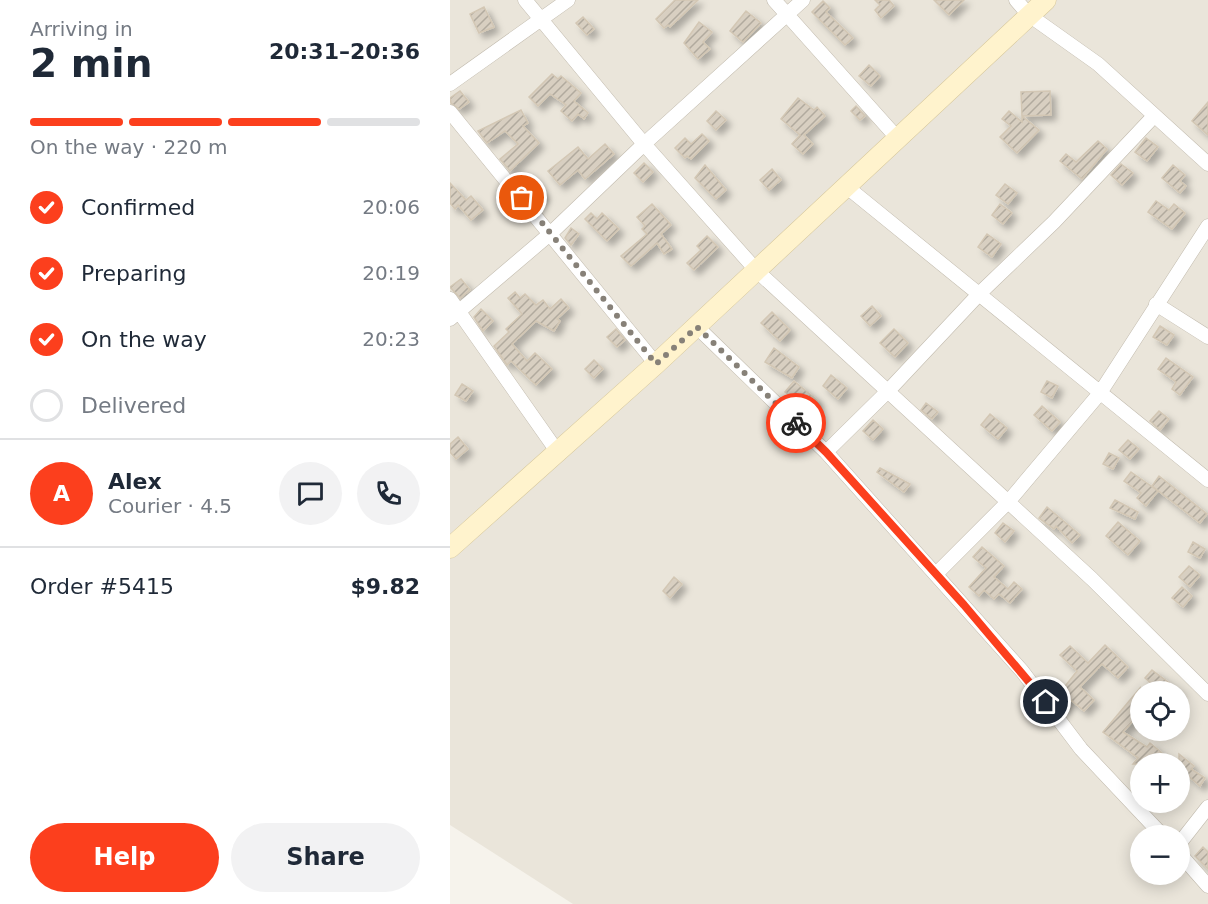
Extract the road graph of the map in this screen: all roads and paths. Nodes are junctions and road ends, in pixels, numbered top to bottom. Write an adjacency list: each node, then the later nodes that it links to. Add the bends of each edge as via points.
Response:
1 (525, 0): 9 (street)
2 (568, 0): 9 (street)
3 (774, 0): 7 (street)
4 (803, 0): 7 (street)
5 (1016, 0): 8 (street)
6 (1046, 0): 8 (main road)
7 (787, 15): 13 (street); 14 (street)
8 (1029, 15): 12 (street, via 1098,64); 13 (main road)
9 (542, 20): 10 (street); 14 (street)
10 (450, 84)
11 (450, 112): 18 (street)
12 (1154, 116): 15 (street); 20 (street)
13 (899, 140): 16 (main road)
14 (644, 144): 18 (street); 19 (street)
15 (1208, 164)
16 (847, 188): 19 (main road); 20 (street)
17 (1208, 226): 22 (street)
18 (551, 233): 23 (street); 26 (street)
19 (757, 271): 24 (main road); 27 (street)
20 (980, 293): 27 (street); 28 (street)
21 (450, 299): 23 (street)
22 (1156, 304): 25 (street); 28 (street)
23 (455, 315): 30 (street)
24 (697, 327): 26 (main road); 29 (street)
25 (1208, 337)
26 (656, 364): 30 (main road)
27 (888, 391): 29 (street); 32 (street)
28 (1100, 393): 31 (street); 32 (street)
29 (826, 452): 34 (street)
30 (559, 454): 33 (main road)
31 (1208, 480)
32 (1009, 501): 34 (street); 35 (street)
33 (450, 548)
34 (936, 574): 37 (street, via 1022,671 1081,749)
35 (1208, 694)
36 (1208, 807): 38 (street)
37 (1153, 825)
38 (1190, 830)
39 (1190, 866): 40 (street)
40 (1208, 886)

